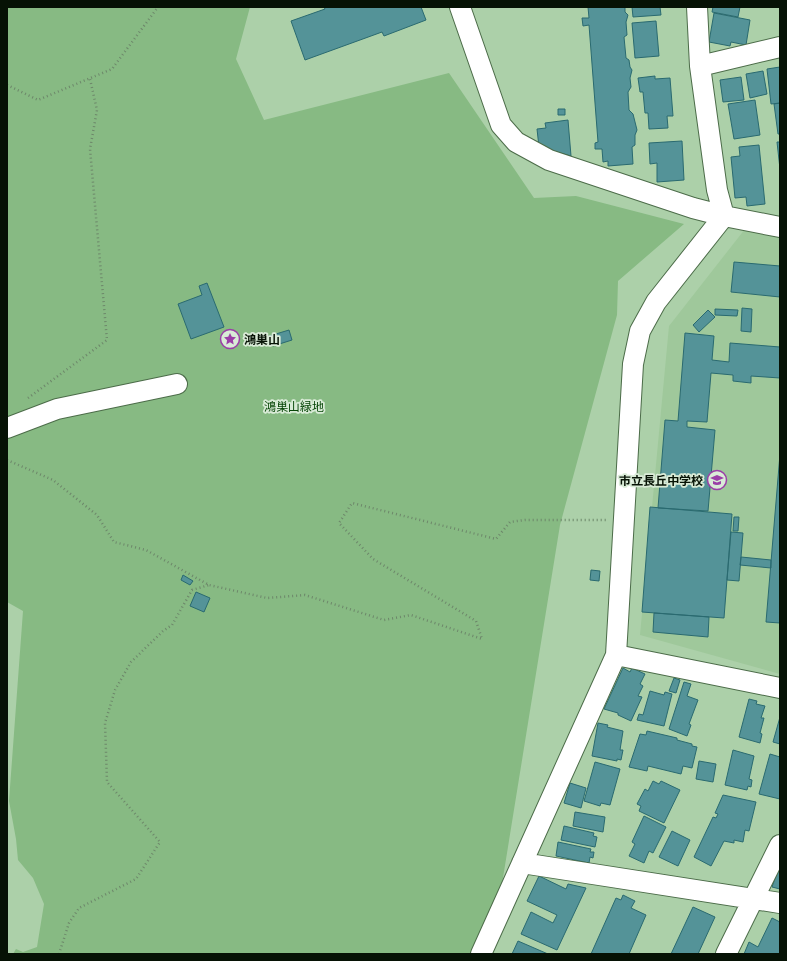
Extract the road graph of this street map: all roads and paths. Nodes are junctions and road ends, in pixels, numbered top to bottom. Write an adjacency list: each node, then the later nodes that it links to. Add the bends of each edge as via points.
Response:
1 (158, 7): 6 (path, via 112,69)
2 (460, 7): 8 (street, via 501,125 516,142 549,160)
3 (697, 7): 5 (street)
4 (780, 47): 5 (street)
5 (700, 66): 8 (street, via 717,190)
6 (90, 79): 7 (path, via 38,100); 11 (path, via 97,110 90,149 107,340)
7 (7, 85)
8 (724, 216): 9 (street); 14 (street, via 656,302 640,331 633,364)
9 (780, 227)
10 (177, 384): 12 (street, via 57,409)
11 (26, 400)
12 (7, 428)
13 (7, 460): 15 (path, via 53,480 97,515 114,542 146,550)
14 (624, 519): 15 (path, via 510,522 496,539 352,503 339,523 373,559 476,621 482,639 411,616 384,620 305,595 267,598); 16 (street)
15 (209, 585): 22 (path, via 192,590 172,625 131,662 115,690 105,723 106,782 160,842 136,878 79,908 69,923)
16 (616, 655): 17 (street); 19 (street)
17 (780, 688)
18 (780, 845): 20 (street)
19 (522, 863): 20 (street); 23 (street)
20 (753, 897): 21 (street); 24 (street)
21 (780, 903)
22 (59, 954)
23 (481, 954)
24 (726, 954)

